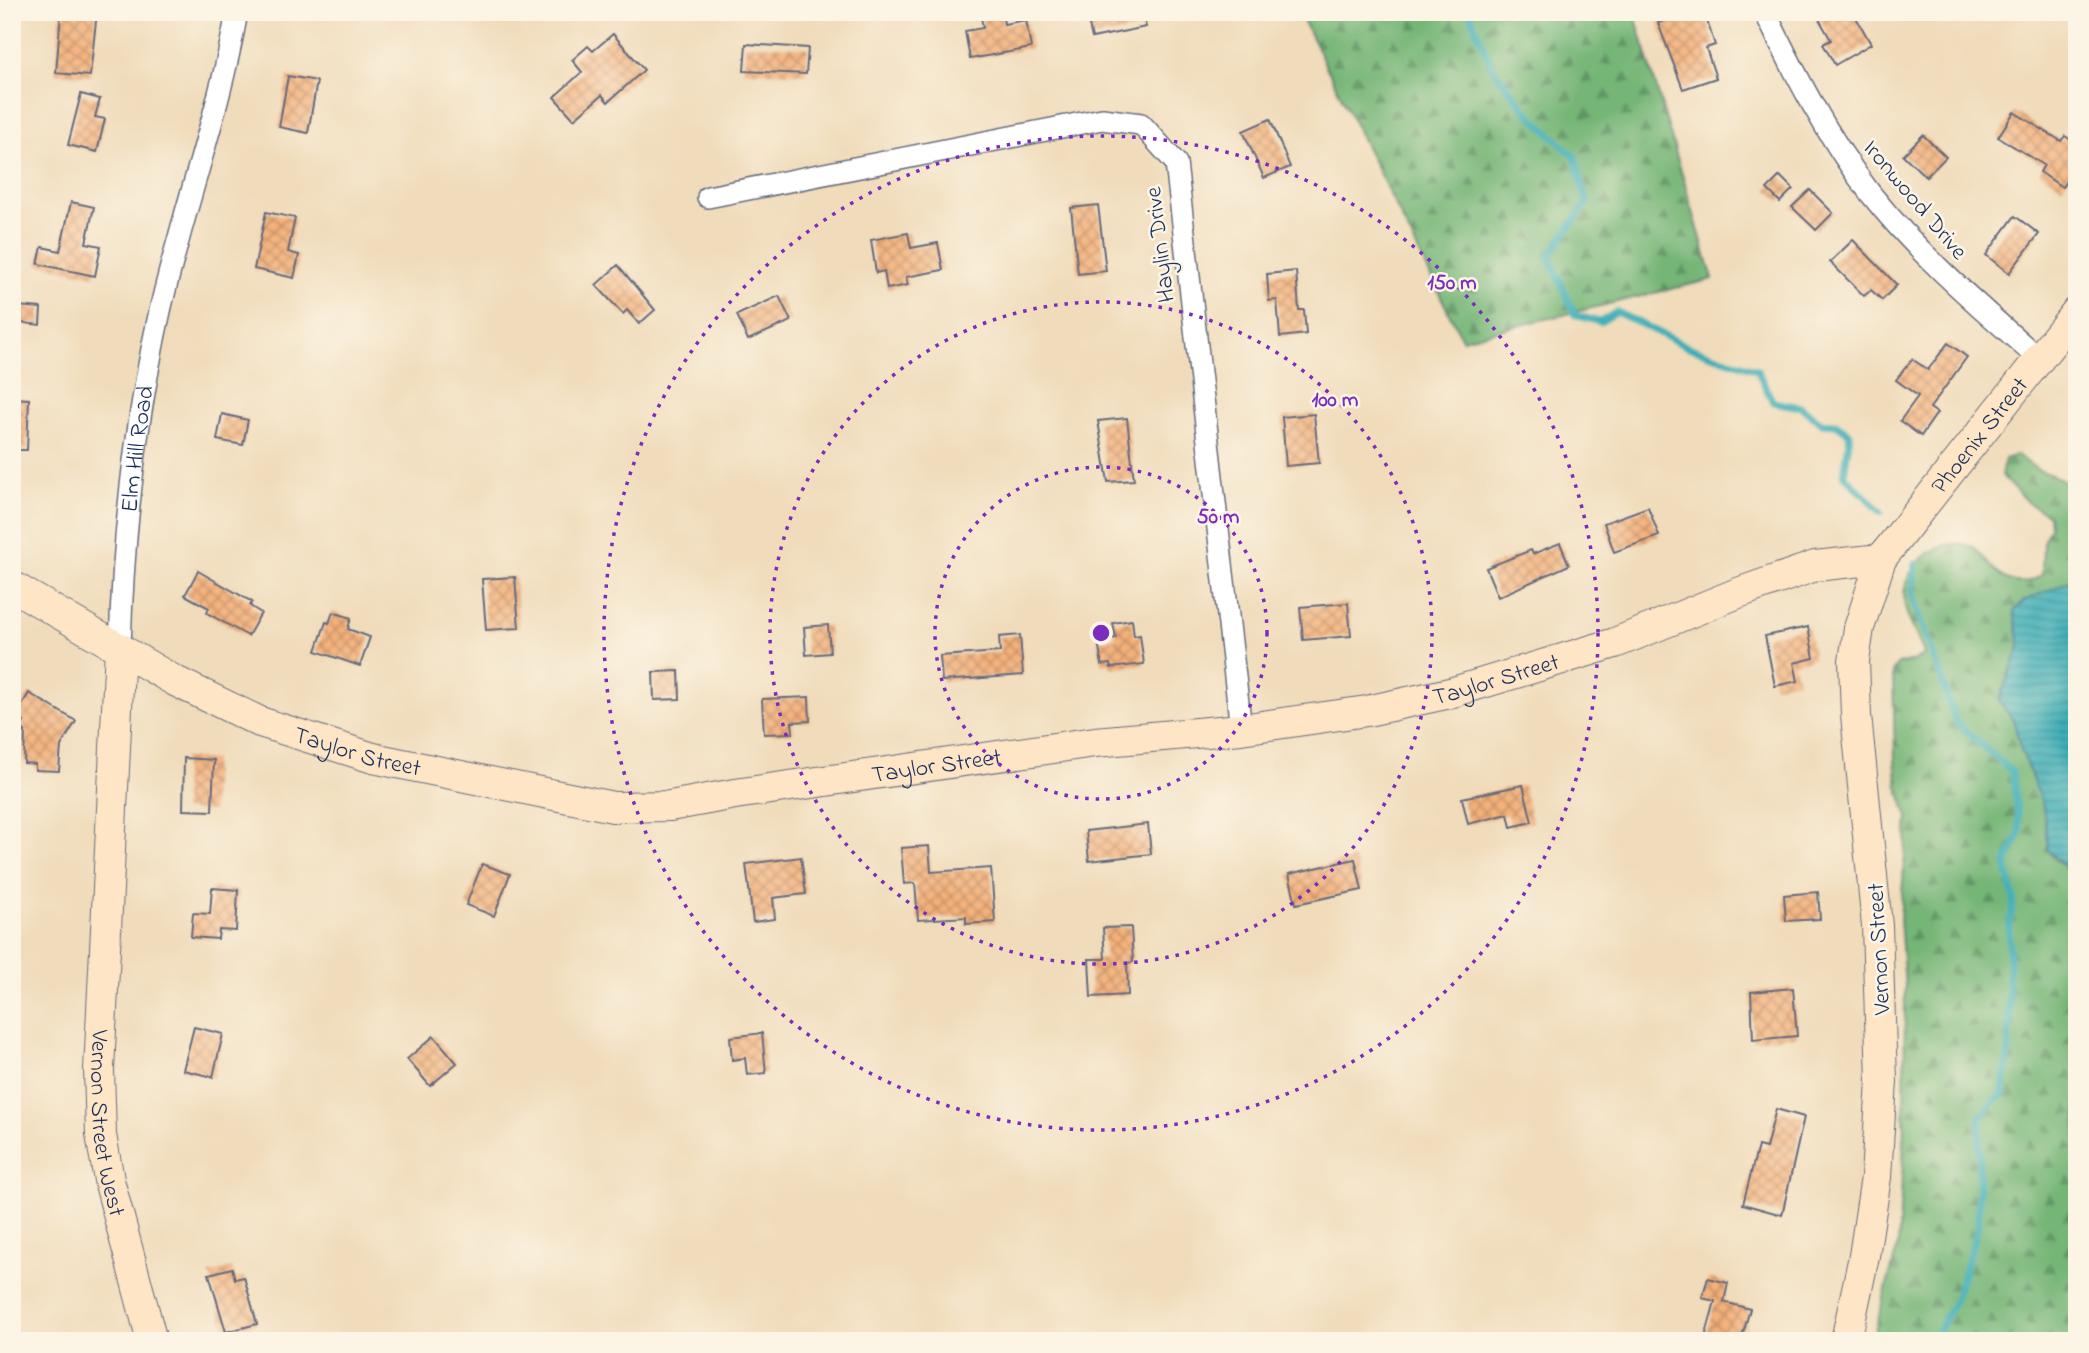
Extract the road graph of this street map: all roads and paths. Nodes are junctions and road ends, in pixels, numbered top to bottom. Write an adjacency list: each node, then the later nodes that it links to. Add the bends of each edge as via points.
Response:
1 (237, 12): 8 (street, Elm Hill Road, via 215,117 161,308 138,415)
2 (1765, 12): 5 (street, Ironwood Drive, via 1836,143 1870,193 1950,281)
3 (708, 197): 9 (street, Haylin Drive, via 1102,119 1141,124 1176,163)
4 (2075, 316): 5 (street, Phoenix Street)
5 (2038, 358): 6 (street, Phoenix Street)
6 (1881, 559): 9 (street, Taylor Street, via 1815,566 1615,643 1450,693 1367,711); 12 (street, Vernon Street, via 1859,628 1854,661 1878,926 1882,1081 1876,1177)
7 (12, 586): 8 (street, Taylor Street)
8 (120, 648): 9 (street, Taylor Street, via 260,722 373,758 613,807 670,806 1096,742); 10 (street, Elm Hill Road)
9 (1241, 729)
10 (110, 899): 11 (street, Vernon Street West, via 99,1070 102,1135 109,1180)
11 (152, 1341)
12 (1846, 1341)

